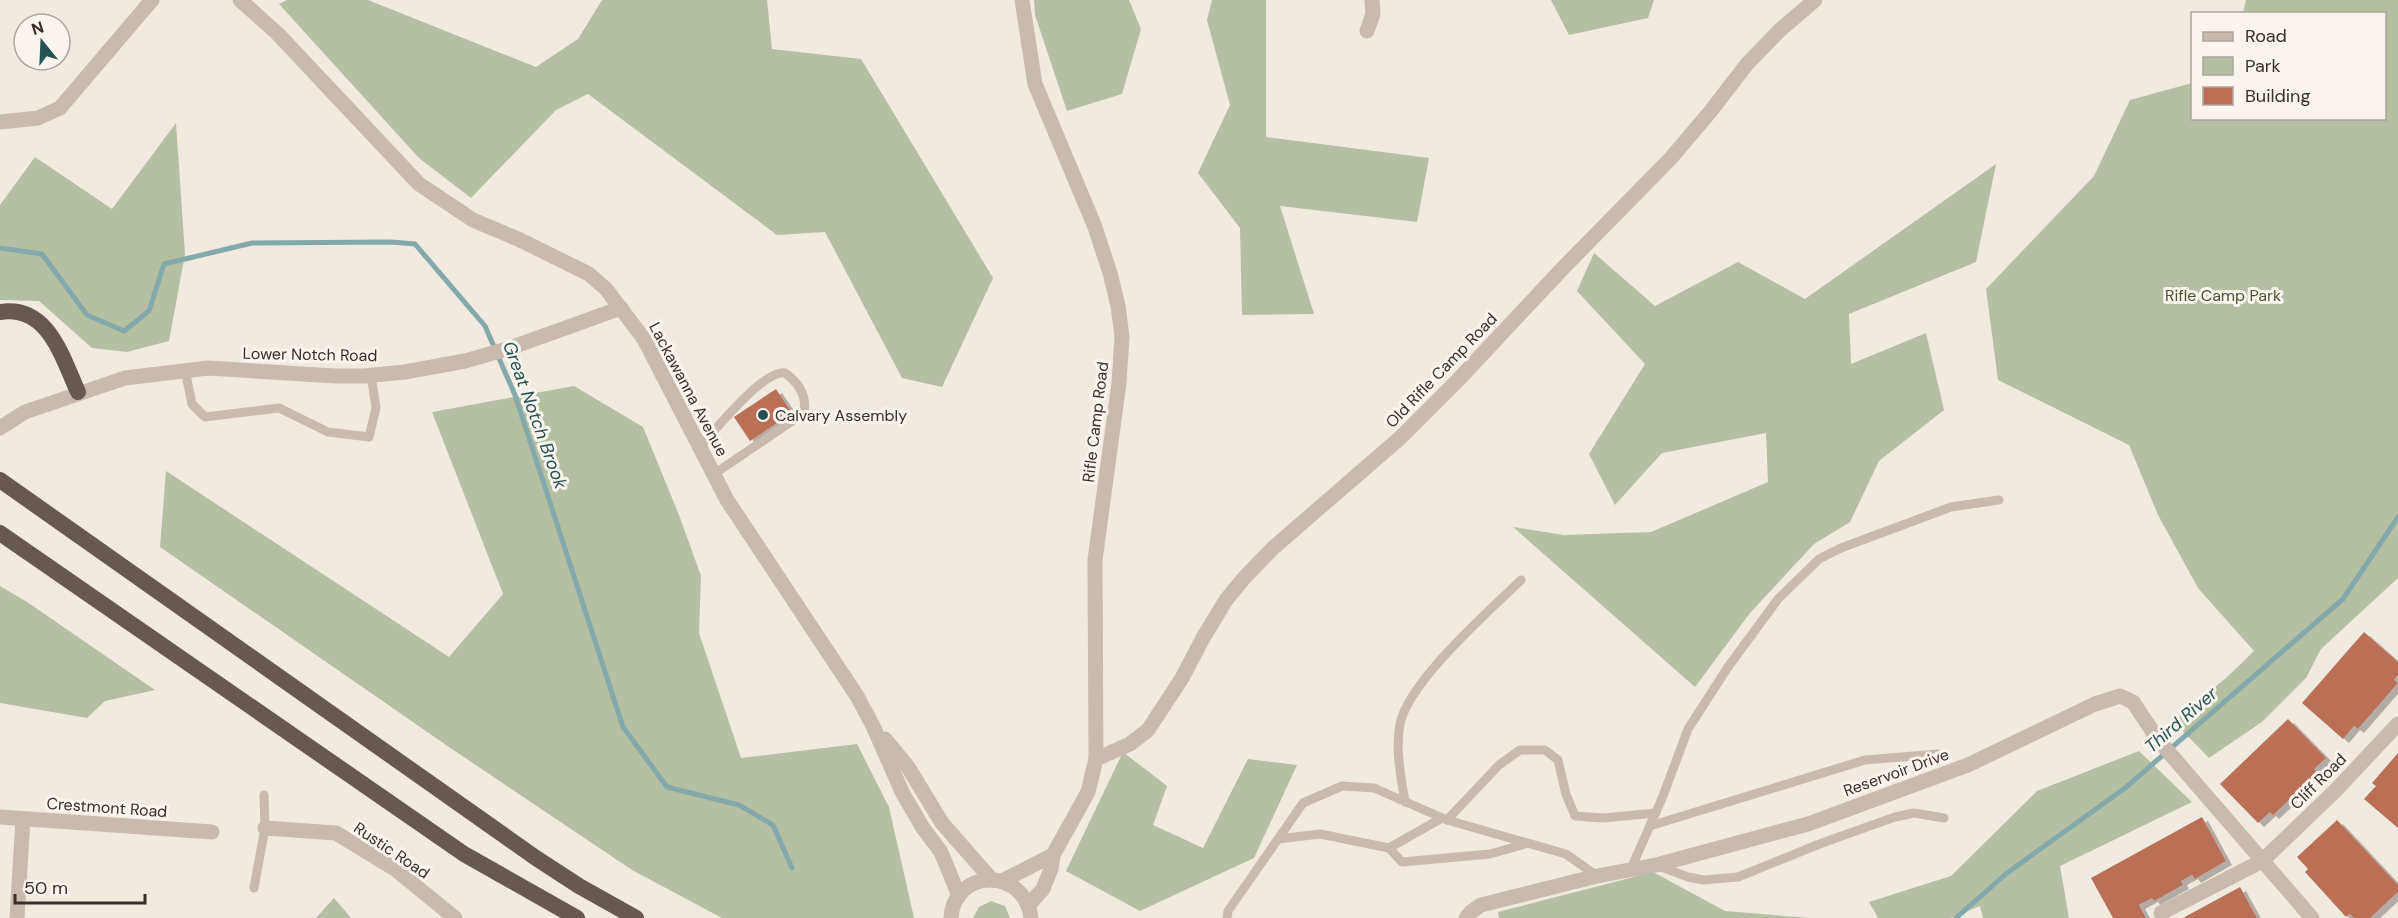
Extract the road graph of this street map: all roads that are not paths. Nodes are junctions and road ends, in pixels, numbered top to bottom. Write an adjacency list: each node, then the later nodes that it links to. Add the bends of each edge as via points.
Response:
1 (152, 0): 7 (street, via 60,108 38,118)
2 (240, 0): 8 (street, Lackawanna Avenue, via 277,33 419,184 472,220 589,274)
3 (1022, 0): 23 (street, Rifle Camp Road, via 1035,84 1095,226 1110,273 1122,337 1095,560)
4 (1372, 0): 6 (street, via 1373,14)
5 (1815, 0): 23 (street, Old Rifle Camp Road, via 1747,64 1671,158 1459,379 1400,438 1244,578 1148,730 1130,744)
6 (1367, 31)
7 (0, 122)
8 (621, 308): 11 (street, Lower Notch Road, via 465,361); 14 (street, Lackawanna Avenue, via 644,339)
9 (0, 312): 12 (highway, via 21,311 43,325)
10 (185, 370): 11 (street, Lower Notch Road); 11 (lane, via 192,404 205,417 279,408 328,432 369,437 376,408); 12 (street, Lower Notch Road, via 125,378)
11 (371, 375)
12 (78, 392): 13 (street, Lower Notch Road, via 25,412)
13 (0, 428)
14 (700, 447): 15 (street, Lackawanna Avenue); 15 (lane, via 728,414 774,374 785,373 798,385 805,403 804,413)
15 (714, 474): 21 (street, Lackawanna Avenue)
16 (0, 480): 50 (highway, via 536,858)
17 (1998, 500): 26 (lane, via 1952,507 1819,559 1778,599 1688,729)
18 (0, 533): 49 (highway, via 464,854)
19 (1521, 580): 25 (lane, via 1442,658 1406,706 1398,742)
20 (2398, 724): 38 (street, Cliff Road)
21 (873, 726): 42 (street, Lackawanna Avenue, via 908,767 942,823); 44 (street, Lackawanna Avenue, via 903,794 941,852)
22 (1938, 754): 31 (lane, via 1865,760)
23 (1096, 759): 37 (street, Rifle Camp Road, via 1088,792)
24 (264, 795): 32 (lane)
25 (1405, 802): 30 (lane); 34 (lane, via 1374,788 1342,786 1303,803)
26 (1656, 813): 30 (lane, via 1604,818 1575,816 1558,760 1545,750 1520,750 1499,765); 31 (lane)
27 (0, 817): 29 (street, Crestmont Road)
28 (1944, 818): 39 (lane, via 1914,813 1894,817 1729,878 1703,880)
29 (23, 819): 33 (street, Crestmont Road); 47 (street)
30 (1444, 819): 35 (lane); 36 (lane)
31 (1650, 826): 40 (lane)
32 (265, 828): 43 (lane); 48 (street, Rustic Road, via 336,833 395,869)
33 (212, 832)
34 (1278, 839): 36 (lane, via 1320,834); 52 (lane)
35 (1527, 844): 36 (lane, via 1490,854 1402,862); 41 (lane, via 1566,854)
36 (1389, 848)
37 (1053, 855): 42 (street); 46 (street, Rifle Camp Road, via 1051,869)
38 (2262, 861): 39 (street, Reservoir Drive, via 2159,741 2133,702 2120,696 1941,776 1808,824); 45 (street, Cliff Road); 54 (street, Reservoir Drive)
39 (1656, 866): 40 (street, Reservoir Drive)
40 (1630, 871): 41 (street, Reservoir Drive)
41 (1597, 876): 53 (street, Reservoir Drive, via 1481,905)
42 (997, 880): 44 (street, via 980,881); 46 (street, Lackawanna Avenue, via 1018,890)
43 (254, 888)
44 (959, 896): 51 (street)
45 (2161, 913)
46 (1031, 914)
47 (17, 918)
48 (455, 918)
49 (577, 918)
50 (636, 918)
51 (951, 918)
52 (1227, 918)
53 (1466, 918)
54 (2312, 918)

